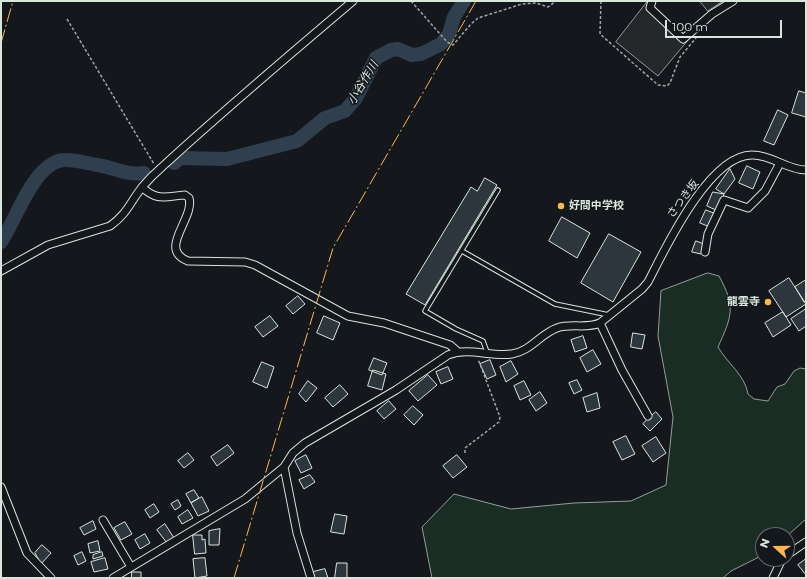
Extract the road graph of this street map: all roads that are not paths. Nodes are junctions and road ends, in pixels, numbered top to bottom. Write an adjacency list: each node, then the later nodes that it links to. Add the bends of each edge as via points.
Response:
1 (353, 1): 6 (street, via 209,123)
2 (652, 1): 3 (street, via 650,8 683,39 712,14)
3 (733, 1)
4 (780, 163): 5 (street, さつき坂); 9 (street, via 764,191 748,208 724,200 708,234); 11 (street, さつき坂, via 753,154 741,156 723,167 682,218 648,282)
5 (806, 170)
6 (142, 187): 10 (street, via 128,210 110,226 48,244); 13 (street, via 153,196 165,198 185,195 190,198 176,245 179,257 188,261 245,262 255,265 348,316 384,323 450,344)
7 (498, 190): 8 (lane)
8 (462, 252): 11 (lane, via 555,304); 14 (lane, via 425,311 483,341)
9 (704, 252)
10 (1, 271)
11 (610, 316): 12 (street, さつき坂)
12 (600, 323): 14 (street, via 556,328 520,352); 15 (street, via 622,370)
13 (457, 351): 14 (street); 16 (street, via 305,443)
14 (487, 352)
15 (648, 416)
16 (284, 467): 22 (street, via 245,499); 25 (street, via 297,533)
17 (1, 487): 23 (street, via 28,553)
18 (103, 520): 22 (street)
19 (806, 542): 20 (street)
20 (795, 550)
21 (778, 567): 26 (street)
22 (127, 572): 24 (street)
23 (51, 578)
24 (113, 578)
25 (311, 578)
26 (773, 578)

